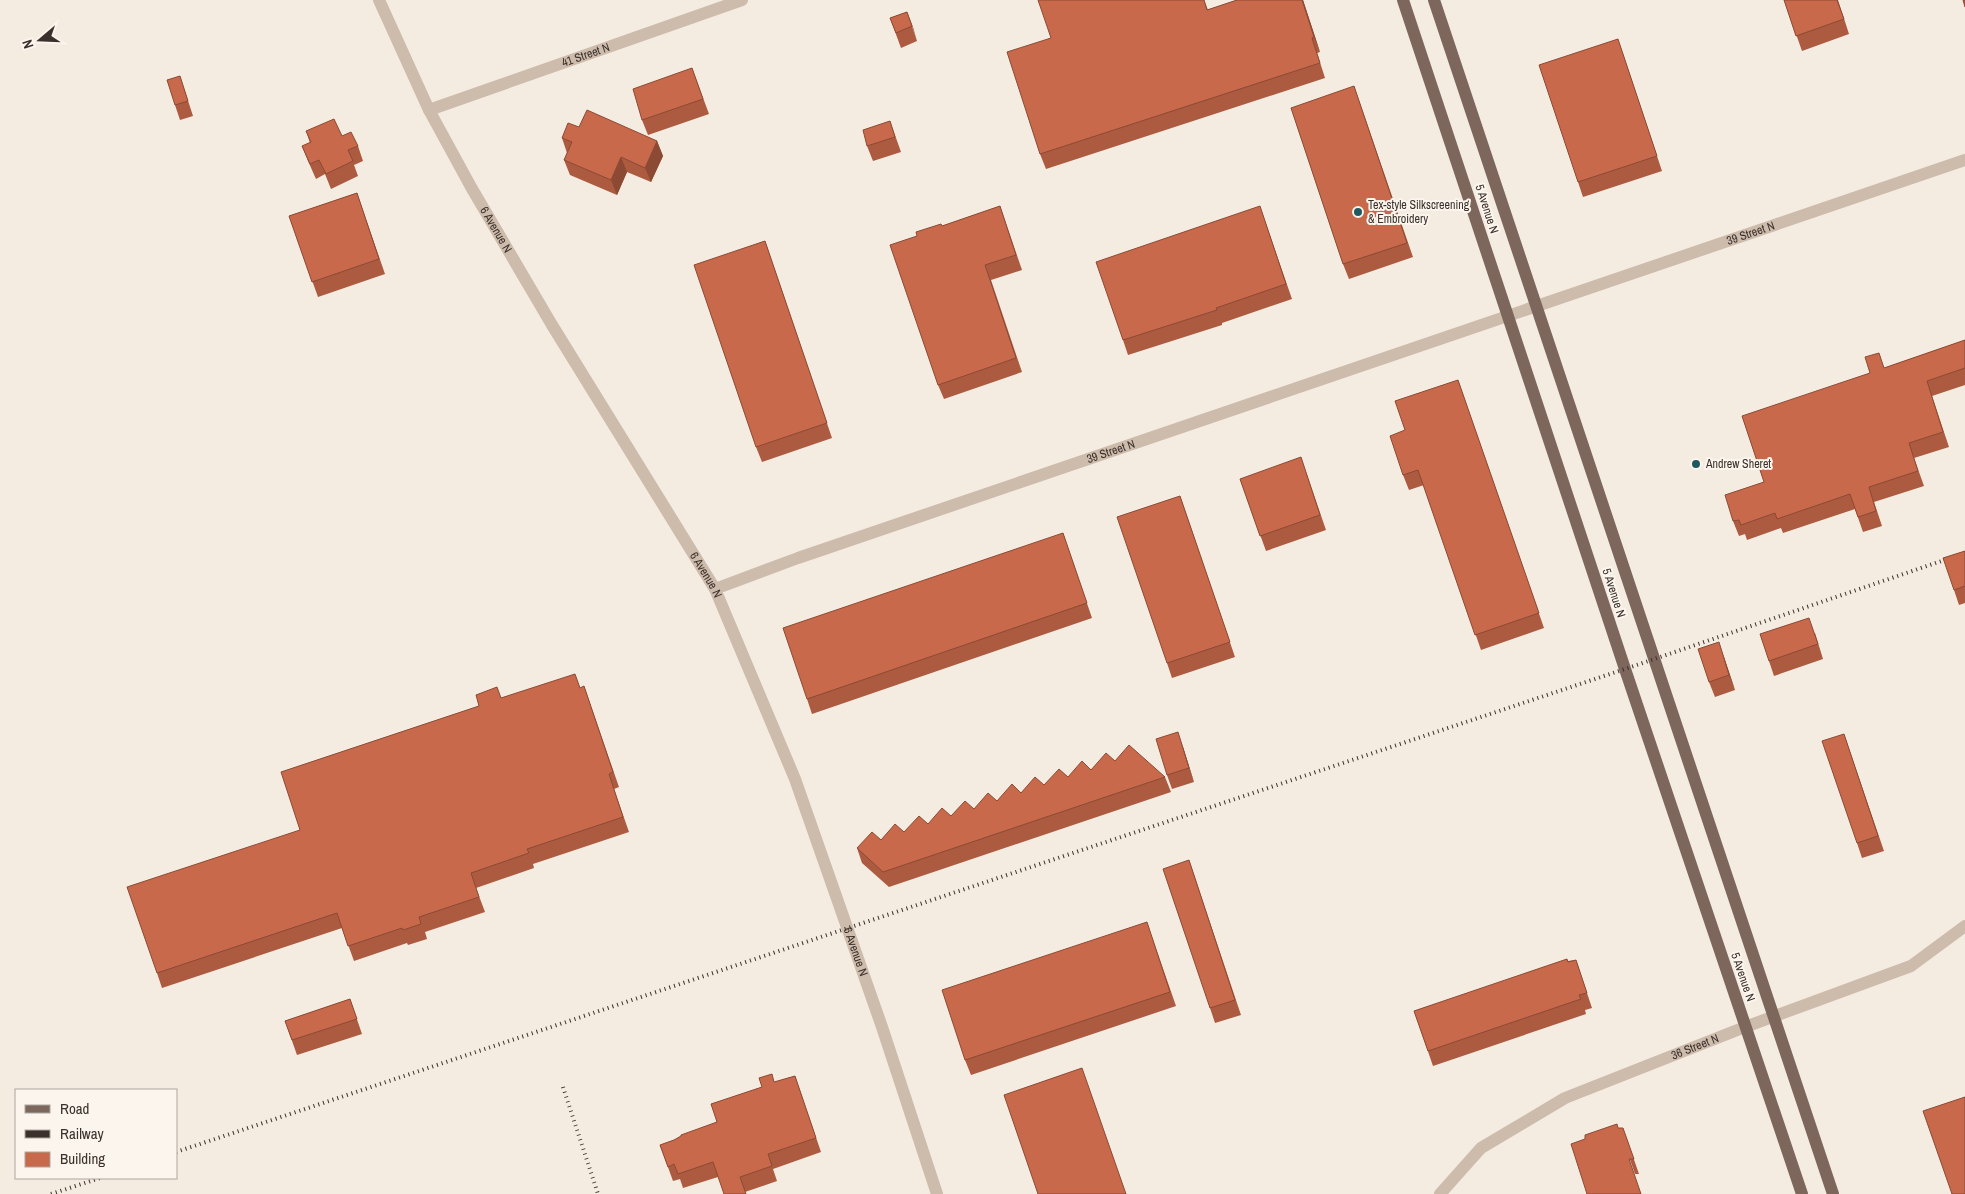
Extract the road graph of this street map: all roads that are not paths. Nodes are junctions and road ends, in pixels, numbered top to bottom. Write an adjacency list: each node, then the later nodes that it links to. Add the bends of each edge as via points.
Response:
1 (379, 0): 5 (street, 6 Avenue N)
2 (742, 0): 5 (street, 41 Street N)
3 (1403, 0): 8 (main road, 5 Avenue N)
4 (1434, 0): 7 (main road, 5 Avenue N)
5 (429, 110): 9 (street, 6 Avenue N, via 552,325)
6 (1965, 160): 7 (street, 39 Street N)
7 (1537, 307): 8 (street, 39 Street N); 11 (main road, 5 Avenue N)
8 (1508, 317): 9 (street, 39 Street N); 12 (main road, 5 Avenue N)
9 (715, 589): 13 (street, 6 Avenue N, via 795,779)
10 (1965, 926): 11 (street, 36 Street N, via 1911,966)
11 (1774, 1016): 12 (street, 36 Street N); 16 (main road, 5 Avenue N)
12 (1745, 1026): 14 (street, 36 Street N, via 1565,1098 1481,1148); 15 (main road, 5 Avenue N)
13 (937, 1194)
14 (1440, 1194)
15 (1802, 1194)
16 (1833, 1194)

